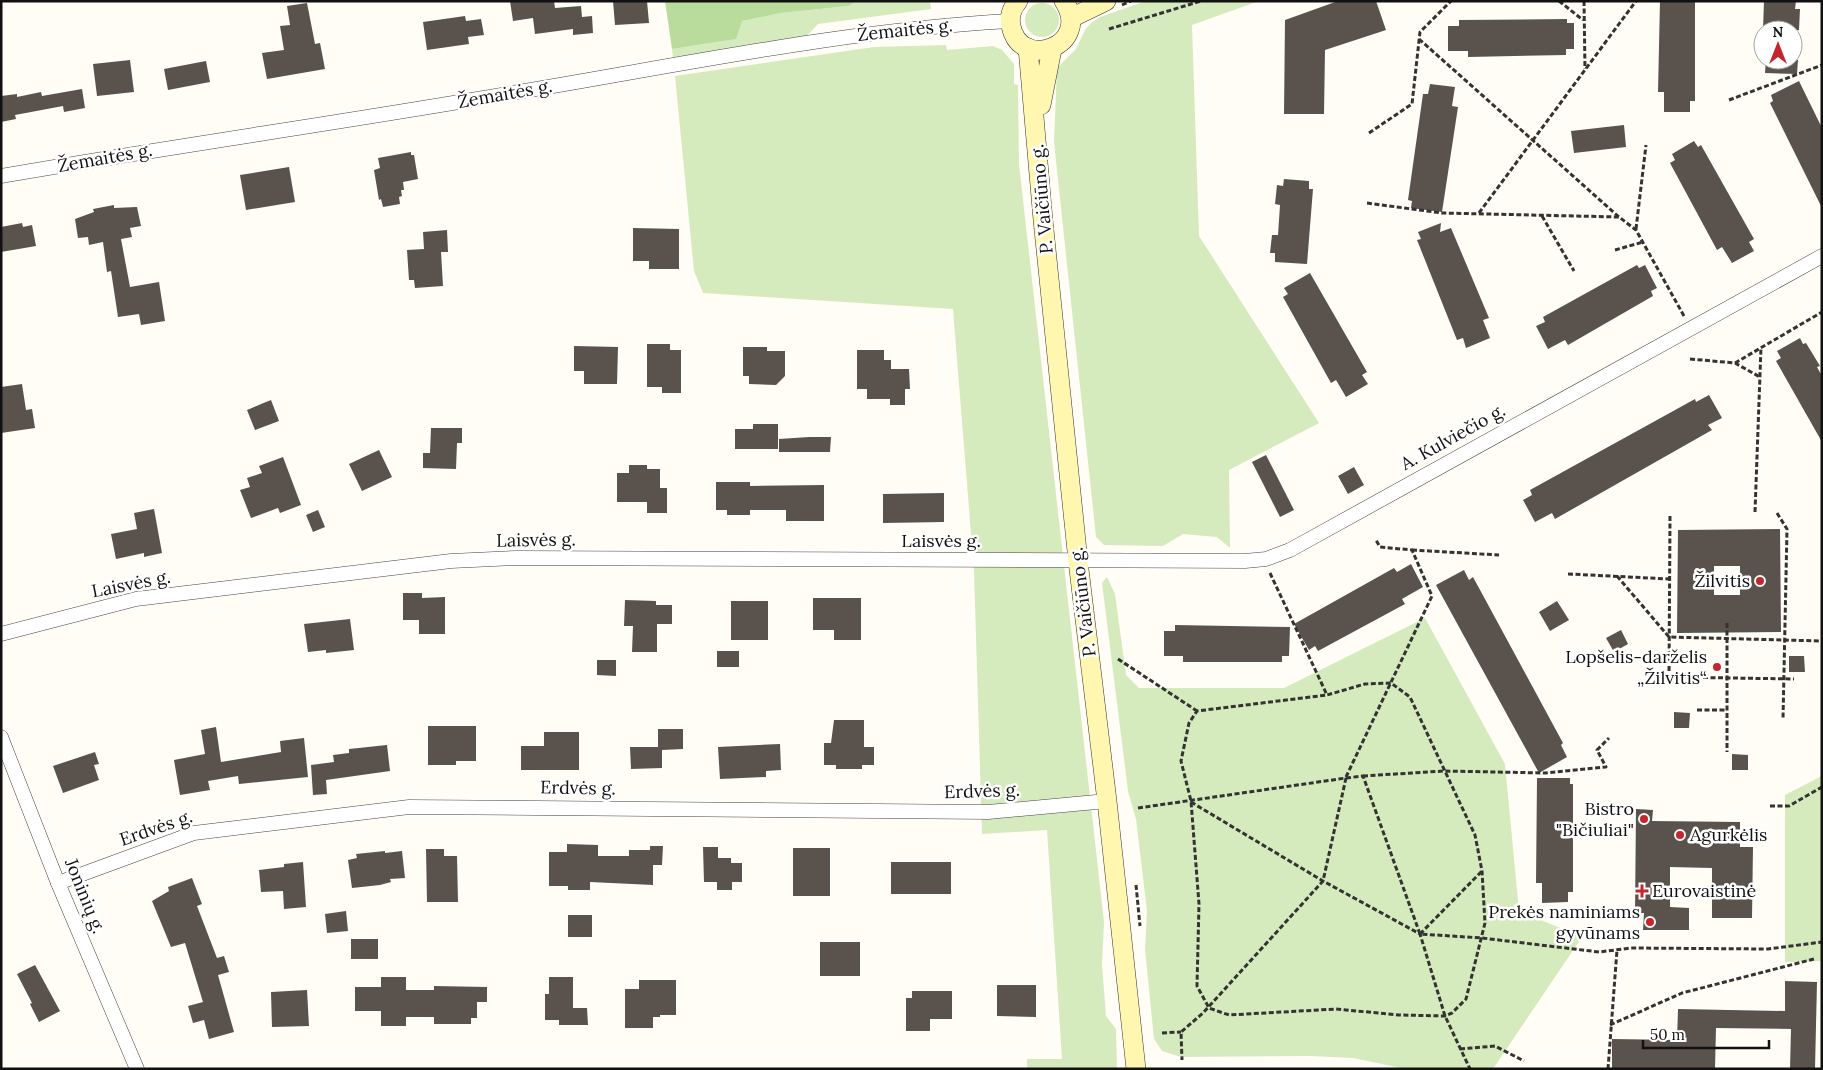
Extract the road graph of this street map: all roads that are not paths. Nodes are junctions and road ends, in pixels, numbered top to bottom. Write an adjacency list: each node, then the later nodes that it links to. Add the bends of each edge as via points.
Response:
1 (1018, 1): 4 (main road, via 1013,6)
2 (1106, 1): 3 (main road)
3 (1067, 10): 6 (main road, via 1069,31)
4 (1010, 21): 5 (main road, via 1018,42); 8 (street, Žemaitės g., via 868,33)
5 (1028, 48): 6 (main road); 7 (main road, P. Vaičiūno g.)
6 (1052, 49): 7 (main road, P. Vaičiūno g.)
7 (1037, 134): 10 (main road, P. Vaičiūno g.)
8 (1, 176)
9 (1822, 256): 10 (street, A. Kulviečio g., via 1290,550 1266,559 1244,561)
10 (1078, 561): 11 (street, Laisvės g., via 605,558 451,561 136,599); 13 (main road, P. Vaičiūno g.)
11 (1, 634)
12 (1, 737): 14 (street, Joninių g.)
13 (1107, 801): 14 (street, Erdvės g., via 988,812 409,807 194,833); 16 (main road, P. Vaičiūno g.)
14 (58, 883): 15 (street, Joninių g.)
15 (137, 1069)
16 (1136, 1069)

